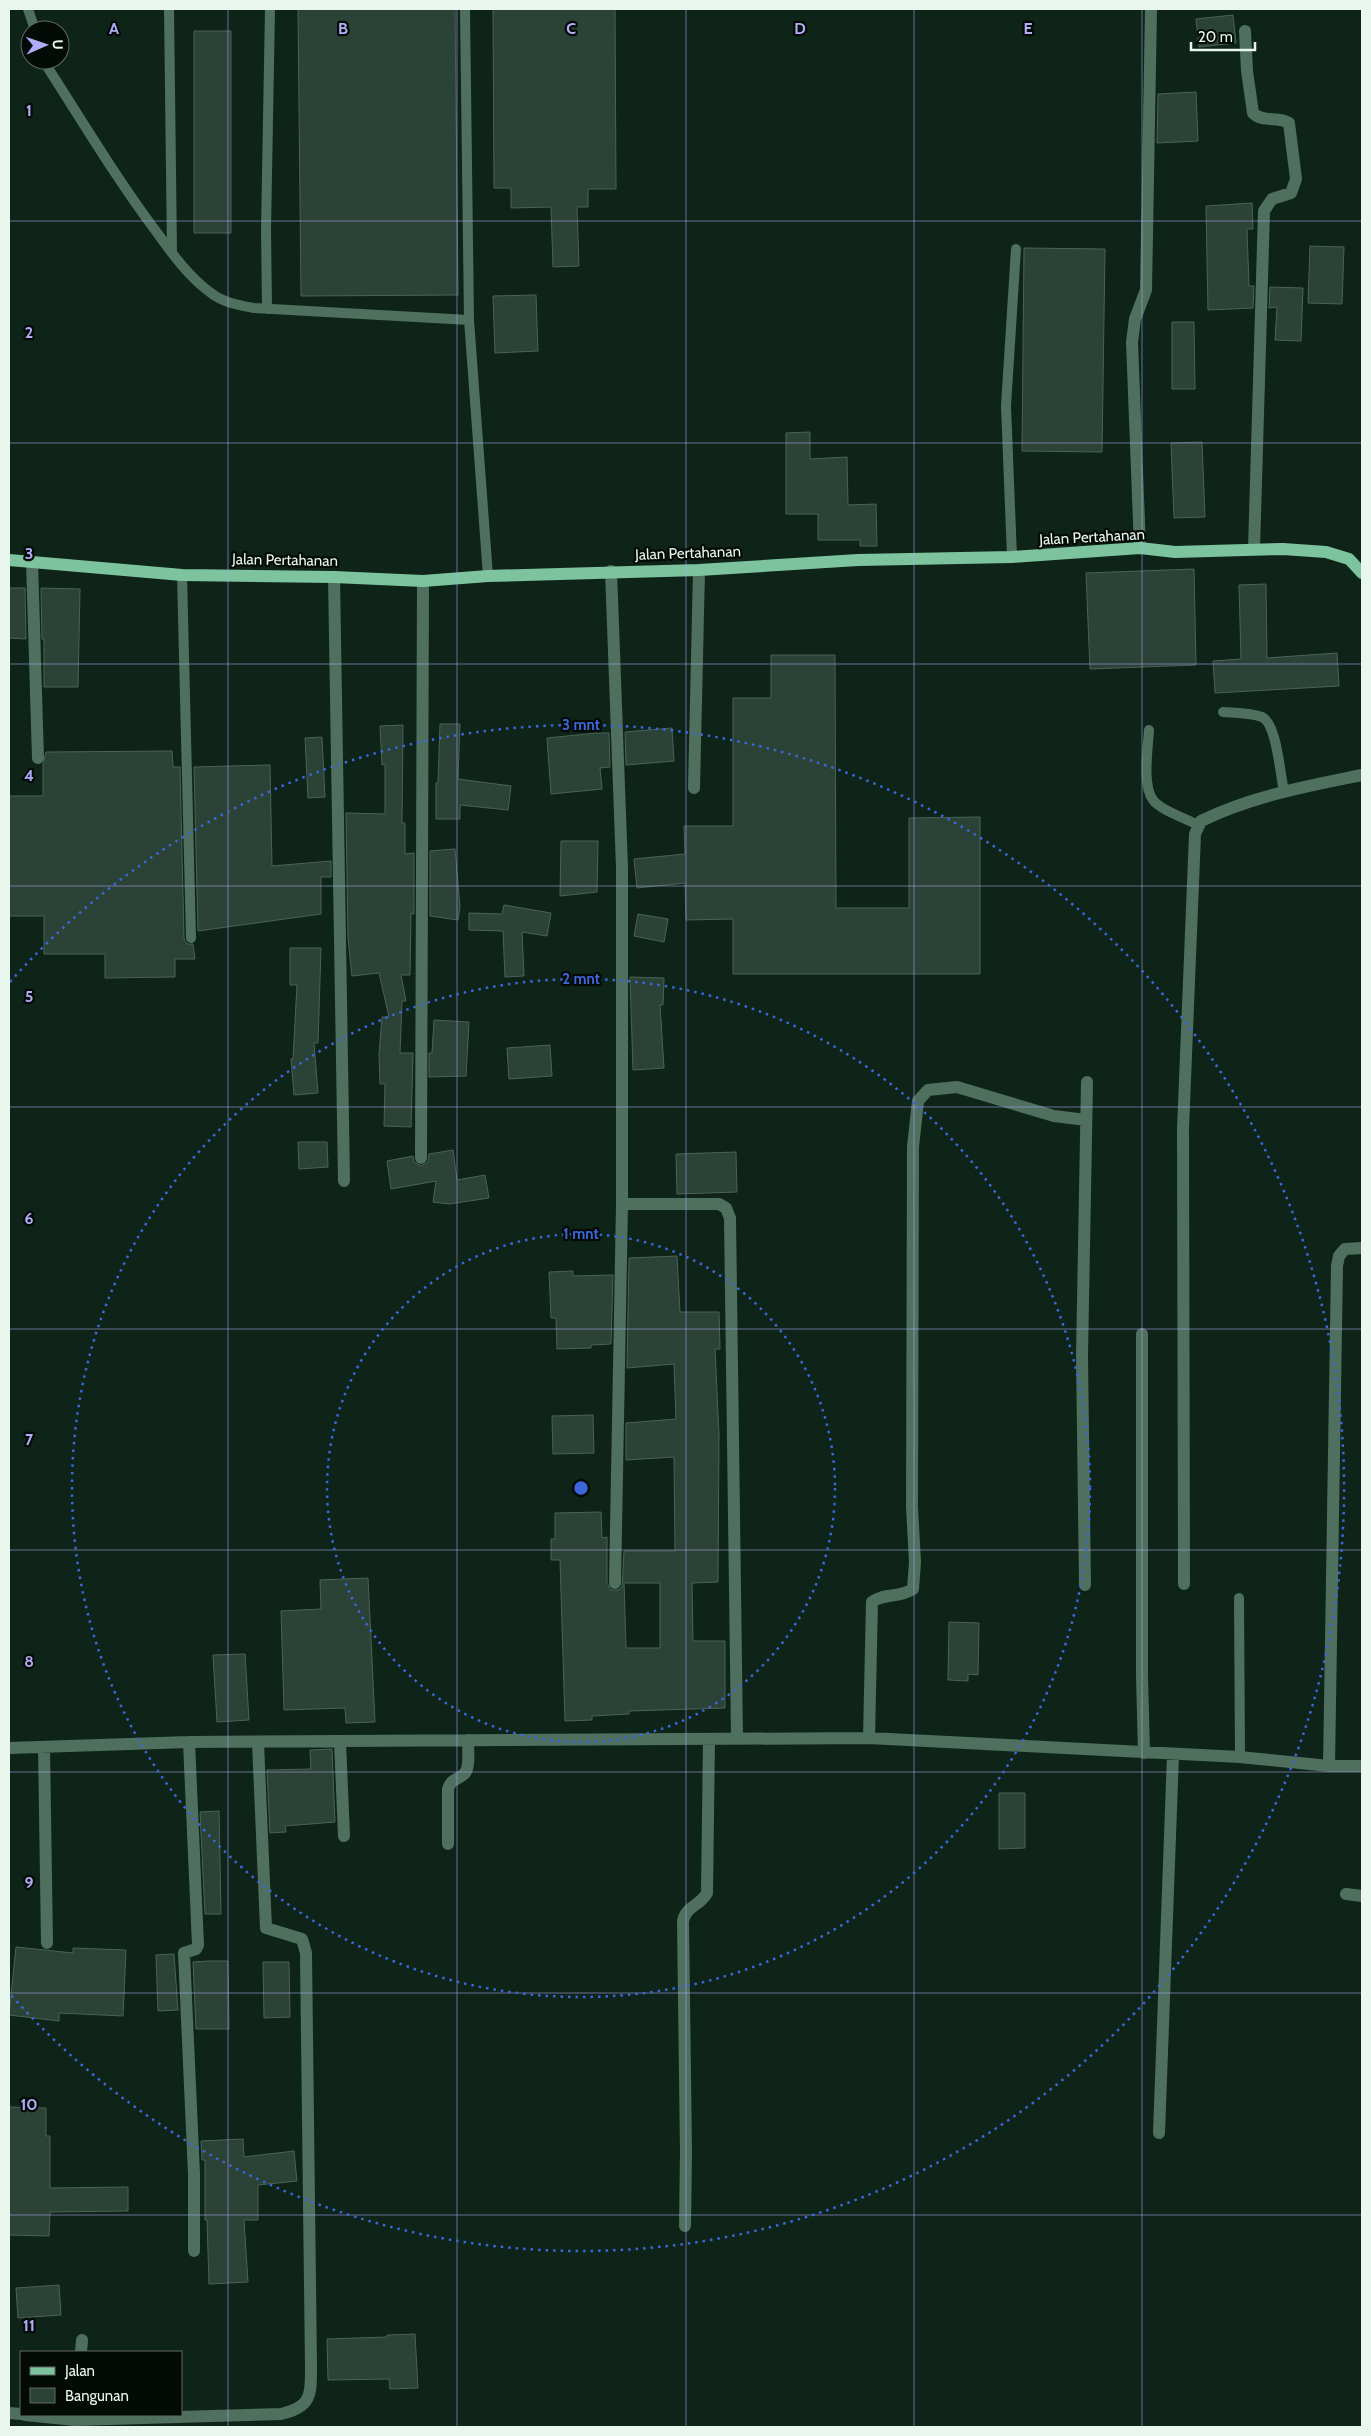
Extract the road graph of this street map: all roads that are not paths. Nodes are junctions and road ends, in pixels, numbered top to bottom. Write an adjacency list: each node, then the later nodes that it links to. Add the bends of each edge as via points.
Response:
1 (169, 9): 8 (lane)
2 (270, 9): 9 (lane, via 266,230)
3 (465, 9): 10 (lane)
4 (1150, 9): 11 (street, via 1146,290 1132,330)
5 (1245, 31): 12 (street, via 1253,113 1259,118 1284,120 1289,124 1296,179 1291,193 1272,199 1264,211)
6 (49, 70): 8 (lane, via 136,204)
7 (1016, 249): 13 (lane, via 1006,406)
8 (172, 253): 9 (lane, via 212,294 238,305)
9 (268, 309): 10 (lane)
10 (469, 320): 20 (lane)
11 (1140, 548): 12 (main road, Jalan Pertahanan, via 1175,552); 13 (main road, Jalan Pertahanan)
12 (1254, 549): 18 (main road, Jalan Pertahanan, via 1326,552 1349,559)
13 (1012, 557): 16 (main road, Jalan Pertahanan, via 867,560)
14 (9, 560): 15 (main road, Jalan Pertahanan)
15 (32, 562): 19 (main road, Jalan Pertahanan); 25 (street)
16 (699, 570): 17 (main road, Jalan Pertahanan); 27 (street)
17 (611, 571): 20 (main road, Jalan Pertahanan); 35 (street, via 622,868)
18 (1362, 572)
19 (182, 575): 21 (main road, Jalan Pertahanan); 30 (lane)
20 (488, 576): 22 (main road, Jalan Pertahanan)
21 (334, 577): 22 (main road, Jalan Pertahanan); 34 (street)
22 (423, 581): 33 (street)
23 (1223, 712): 28 (lane, via 1256,716 1267,722 1274,737)
24 (1149, 730): 29 (lane, via 1147,763 1151,796 1158,805)
25 (38, 758)
26 (1362, 775): 28 (street)
27 (694, 788)
28 (1284, 791): 29 (street, via 1226,811)
29 (1198, 825): 39 (street, via 1183,1129)
30 (191, 938)
31 (1087, 1082): 32 (street)
32 (1086, 1120): 40 (street, via 1082,1356); 44 (street, via 1054,1116 957,1087 928,1090 918,1101 913,1157 914,1576 913,1589 905,1594 872,1602)
33 (421, 1158)
34 (344, 1181)
35 (622, 1204): 38 (street); 43 (street, via 721,1204 730,1218)
36 (1362, 1248): 54 (street, via 1345,1249 1338,1260)
37 (1142, 1334): 51 (street, via 1141,1657)
38 (615, 1584)
39 (1184, 1584)
40 (1085, 1585)
41 (1239, 1598): 53 (lane)
42 (709, 1738): 43 (street); 45 (street); 62 (street, via 707,1893 687,1911 683,1921)
43 (737, 1738): 44 (street)
44 (869, 1738): 51 (street)
45 (468, 1740): 47 (street); 57 (street, via 467,1770 450,1783 448,1789)
46 (190, 1742): 48 (street); 49 (street); 63 (street, via 198,1946 196,1950 184,1953 194,2174)
47 (340, 1742): 48 (street); 56 (street)
48 (258, 1743): 66 (street, via 266,1928 302,1939 306,1953 311,2386 308,2400 299,2410 281,2414)
49 (44, 1747): 50 (street); 60 (street)
50 (9, 1748)
51 (1144, 1753): 52 (street)
52 (1173, 1755): 53 (street); 61 (street)
53 (1240, 1758): 54 (street)
54 (1329, 1766): 55 (street)
55 (1362, 1766)
56 (344, 1836)
57 (448, 1844)
58 (1346, 1894): 59 (street)
59 (1362, 1896)
60 (47, 1943)
61 (1159, 2133)
62 (685, 2226)
63 (194, 2251)
64 (41, 2416): 67 (street)
65 (178, 2416): 67 (street)
66 (182, 2416)
67 (76, 2418)

